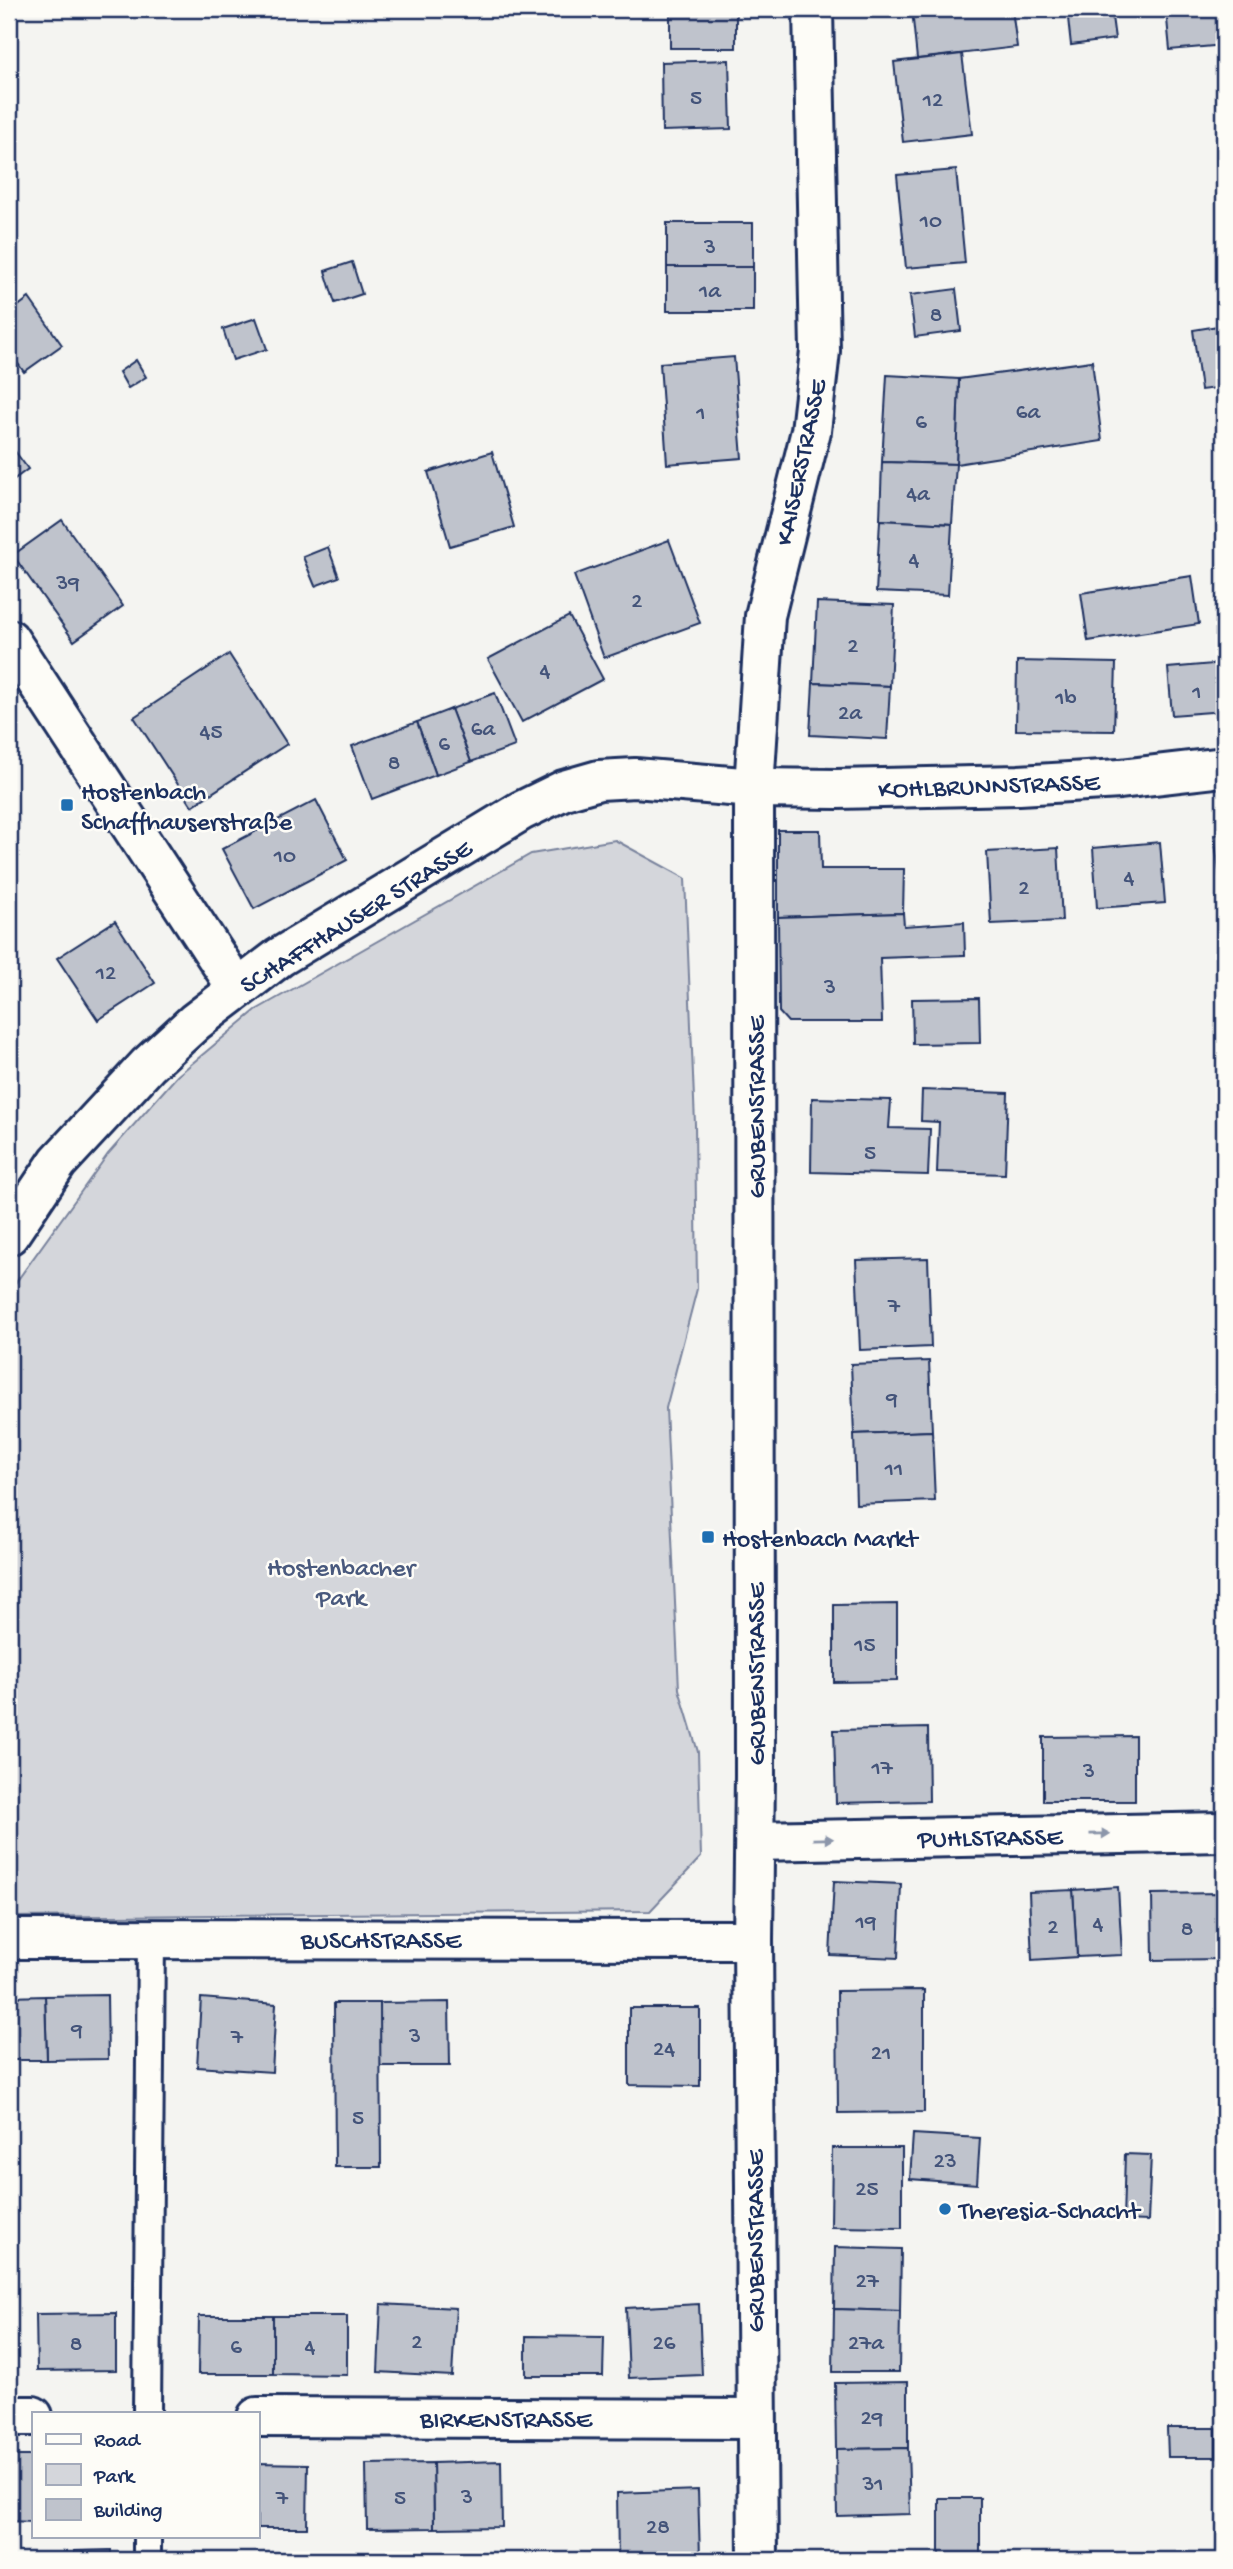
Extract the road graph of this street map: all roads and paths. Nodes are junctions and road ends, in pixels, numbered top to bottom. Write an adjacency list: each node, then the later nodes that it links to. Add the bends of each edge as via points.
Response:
1 (813, 9): 4 (street, KAISERSTRASSE, via 820,351 811,431 765,616)
2 (9, 639): 5 (street)
3 (1224, 767): 4 (street, KOHLBRUNNSTRASSE, via 1019,785)
4 (754, 788): 5 (street, SCHAFFHAUSER STRASSE, via 635,778 599,780 564,790 521,811 291,950); 8 (street, GRUBENSTRASSE)
5 (237, 988): 6 (street, SCHAFFHAUSER STRASSE, via 148,1065 58,1162)
6 (9, 1235)
7 (1224, 1832): 8 (street, PUHLSTRASSE, one-way to 7)
8 (755, 1841): 11 (street, GRUBENSTRASSE)
9 (9, 1939): 10 (street, BUSCHSTRASSE)
10 (151, 1939): 11 (street, BUSCHSTRASSE); 12 (lane)
11 (753, 1940): 16 (street, GRUBENSTRASSE)
12 (147, 2412)
13 (9, 2416): 14 (street)
14 (32, 2416)
15 (259, 2417): 16 (street, BIRKENSTRASSE)
16 (755, 2418): 19 (street, GRUBENSTRASSE)
17 (147, 2538): 18 (lane)
18 (147, 2560)
19 (758, 2560)

